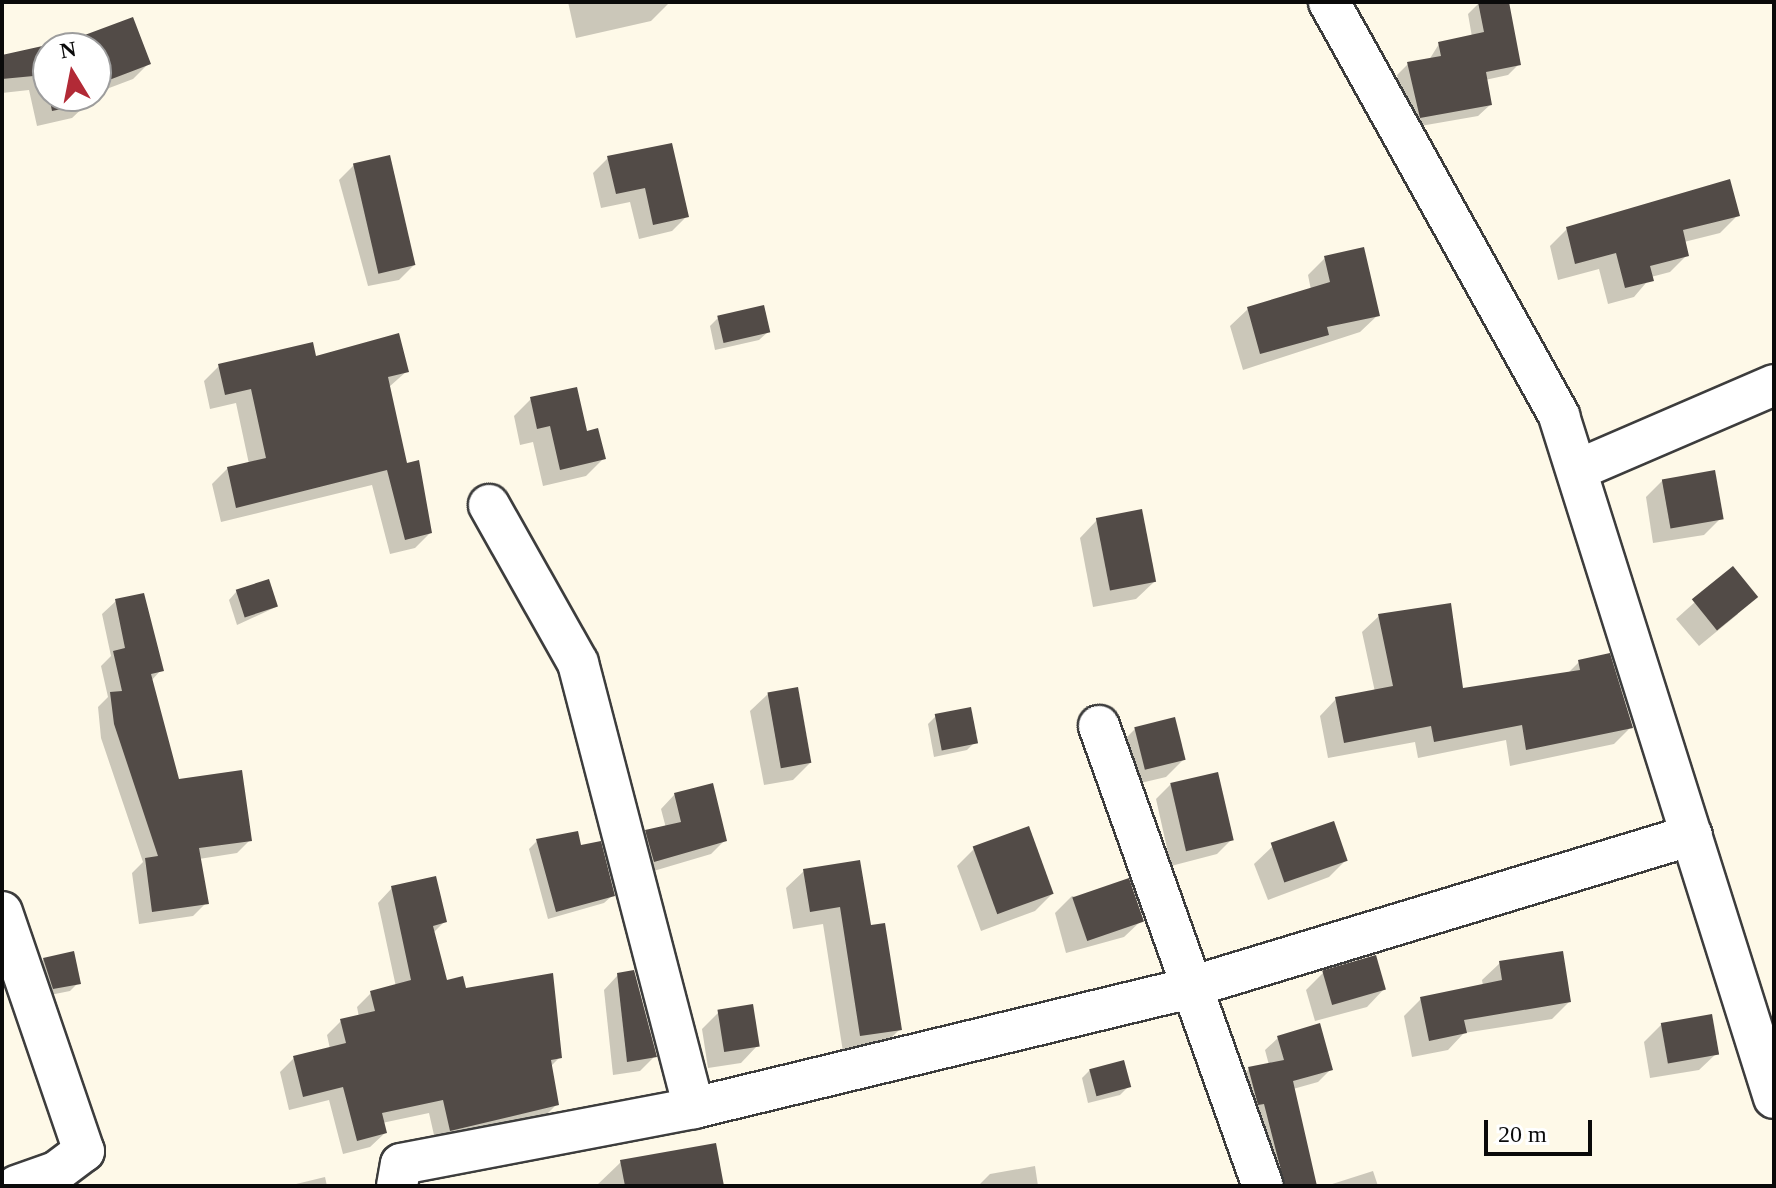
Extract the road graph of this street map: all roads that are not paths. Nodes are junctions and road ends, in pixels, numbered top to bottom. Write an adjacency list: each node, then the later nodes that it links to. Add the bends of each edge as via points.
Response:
1 (1329, 2): 3 (street, via 1559,416)
2 (1774, 385): 3 (street)
3 (1577, 470): 6 (street)
4 (489, 505): 10 (street, via 578,663)
5 (1099, 726): 8 (street)
6 (1692, 835): 8 (street); 9 (street)
7 (2, 912): 11 (street, via 84,1151 56,1172)
8 (1192, 987): 10 (street); 13 (street)
9 (1774, 1098)
10 (694, 1108): 12 (street, via 401,1164)
11 (16, 1186)
12 (397, 1186)
13 (1263, 1186)

